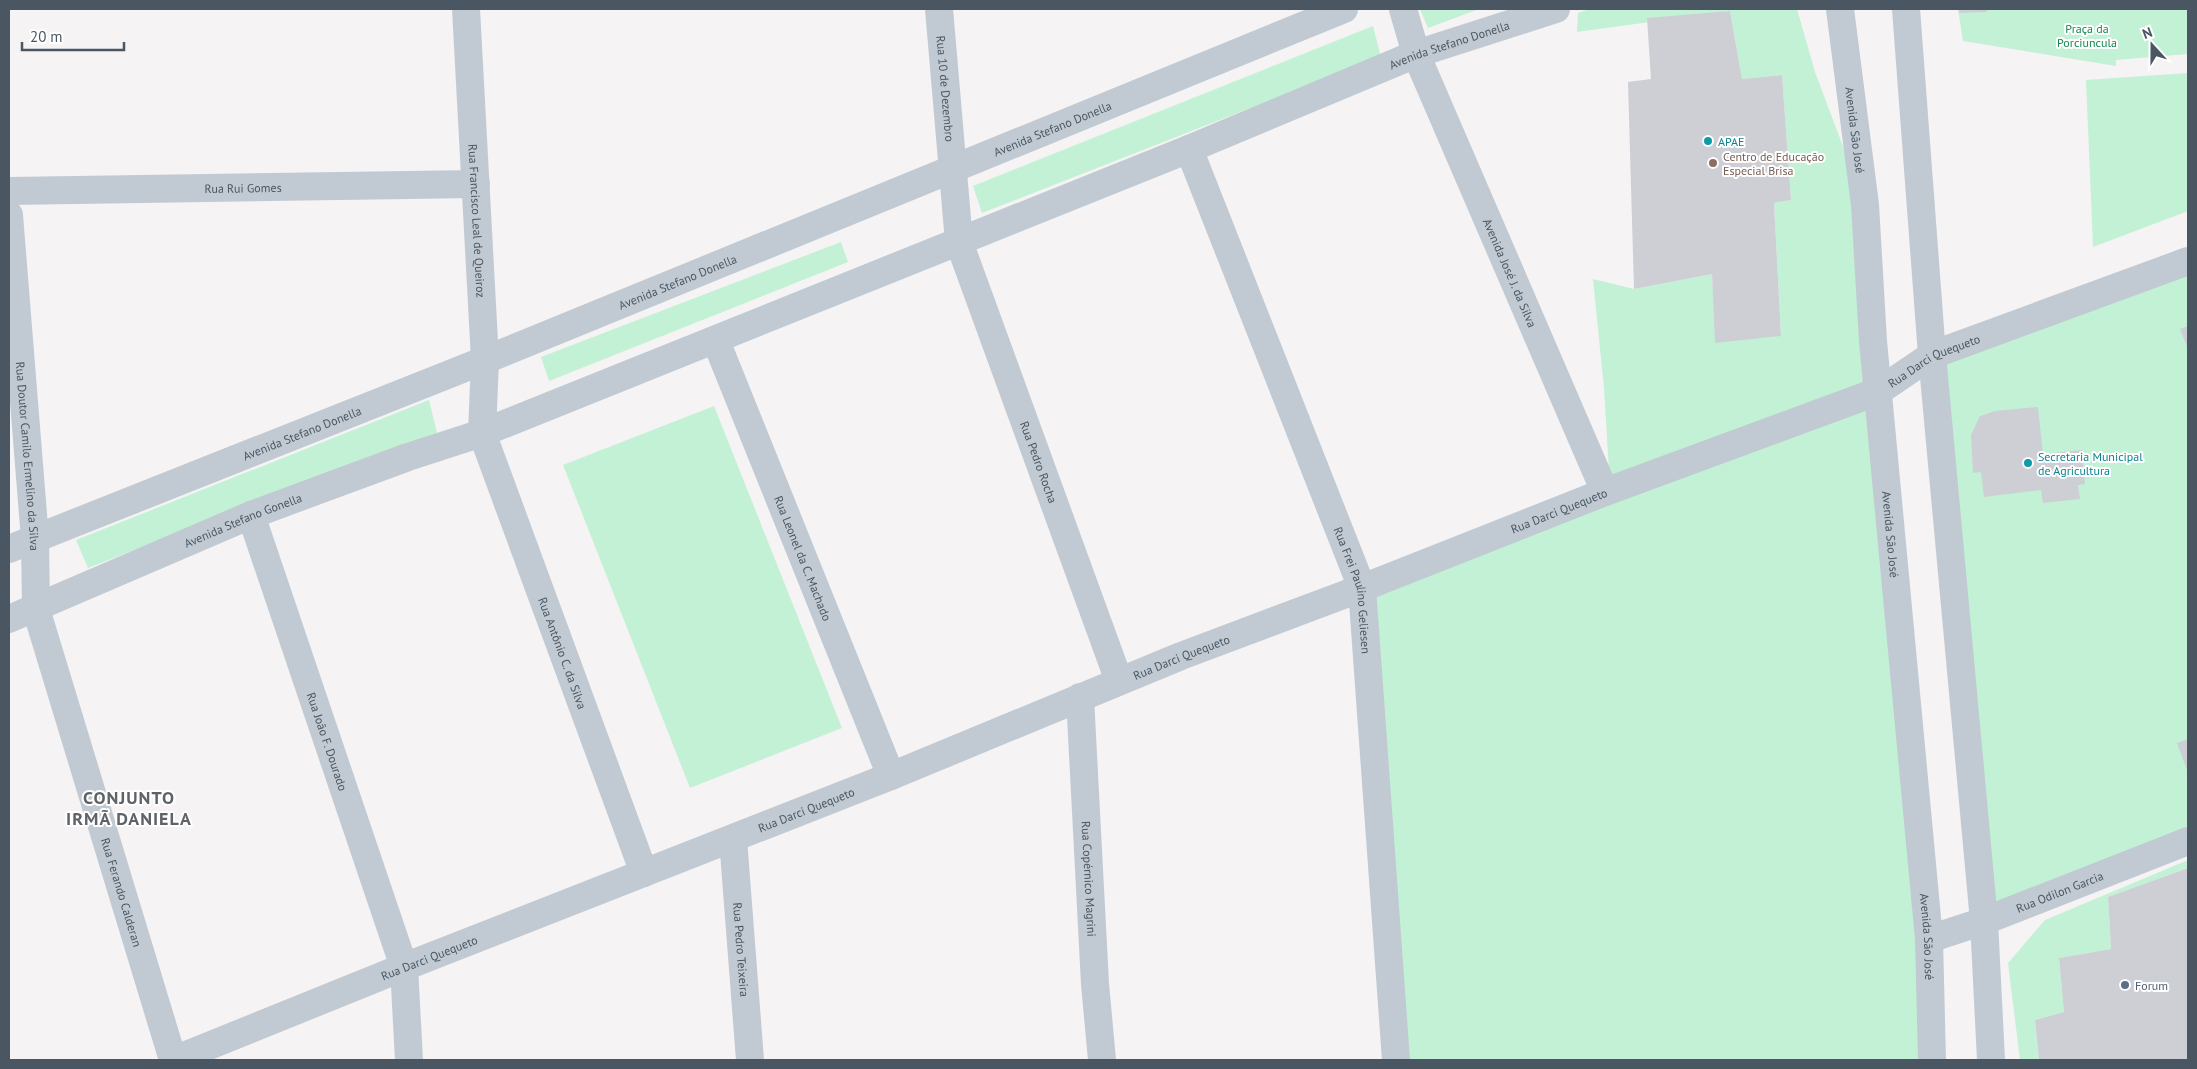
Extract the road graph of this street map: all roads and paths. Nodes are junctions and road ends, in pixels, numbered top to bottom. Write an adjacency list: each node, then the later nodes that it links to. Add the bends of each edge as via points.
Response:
1 (466, 9): 11 (street, Rua Francisco Leal de Queiroz)
2 (939, 9): 10 (street, Rua 10 de Dezembro)
3 (1344, 9): 10 (street, Avenida Stefano Donella)
4 (1403, 9): 8 (street, Avenida José J. da Silva)
5 (1556, 9): 8 (street, Avenida Stefano Donella)
6 (1840, 9): 19 (street, Avenida São José, via 1865,205)
7 (1906, 9): 17 (street)
8 (1416, 54): 9 (street, Avenida Stefano Donella); 21 (street, Avenida José J. da Silva)
9 (1189, 149): 14 (street, Avenida Stefano Donella); 25 (street, Rua Frei Paulino Geliesen)
10 (952, 169): 14 (street, Rua 10 de Dezembro); 18 (street, Avenida Stefano Donella)
11 (476, 184): 12 (street, Rua Rui Gomes); 18 (street, Rua Francisco Leal de Queiroz)
12 (9, 191)
13 (9, 215): 23 (street, Rua Doutor Camilo Ermelino da Silva)
14 (959, 242): 16 (street, Avenida Stefano Donella); 28 (street, Rua Pedro Rocha)
15 (2188, 260): 17 (street, Rua Darci Quequeto)
16 (716, 341): 20 (street, Avenida Stefano Donella); 30 (street, Rua Leonel da C. Machado)
17 (1932, 355): 19 (street, Rua Darci Quequeto); 34 (street)
18 (485, 360): 20 (street, Rua Francisco Leal de Queiroz); 23 (street, Avenida Stefano Donella)
19 (1879, 391): 21 (street, Rua Darci Quequeto); 35 (street, Avenida São José)
20 (482, 434): 22 (street, Avenida Stefano Gonella, via 408,457); 33 (street, Rua Antônio C. da Silva)
21 (1605, 492): 25 (street, Rua Darci Quequeto)
22 (252, 515): 26 (street, Avenida Stefano Gonella); 36 (street, Rua João F. Dourado)
23 (35, 539): 24 (street, Avenida Stefano Donella); 26 (street, Rua Doutor Camilo Ermelino da Silva)
24 (9, 549)
25 (1362, 588): 28 (street, Rua Darci Quequeto); 41 (street, Rua Frei Paulino Geliesen)
26 (36, 609): 27 (street, Avenida Stefano Gonella); 37 (street, Rua Ferando Calderan)
27 (9, 619)
28 (1118, 681): 29 (street, Rua Darci Quequeto)
29 (1080, 697): 30 (street, Rua Darci Quequeto); 40 (street, Rua Copérnico Magrini)
30 (891, 776): 31 (street, Rua Darci Quequeto)
31 (733, 838): 33 (street, Rua Darci Quequeto); 39 (street, Rua Pedro Teixeira)
32 (2188, 841): 34 (street, Rua Odilon Garcia)
33 (644, 873): 36 (street, Rua Darci Quequeto)
34 (1984, 921): 35 (street, Rua Odilon Garcia); 43 (street)
35 (1929, 939): 42 (street, Avenida São José)
36 (404, 967): 37 (street, Rua Darci Quequeto); 38 (street, Rua João F. Dourado)
37 (173, 1060)
38 (409, 1060)
39 (750, 1060)
40 (1102, 1060)
41 (1396, 1060)
42 (1932, 1060)
43 (1991, 1060)

